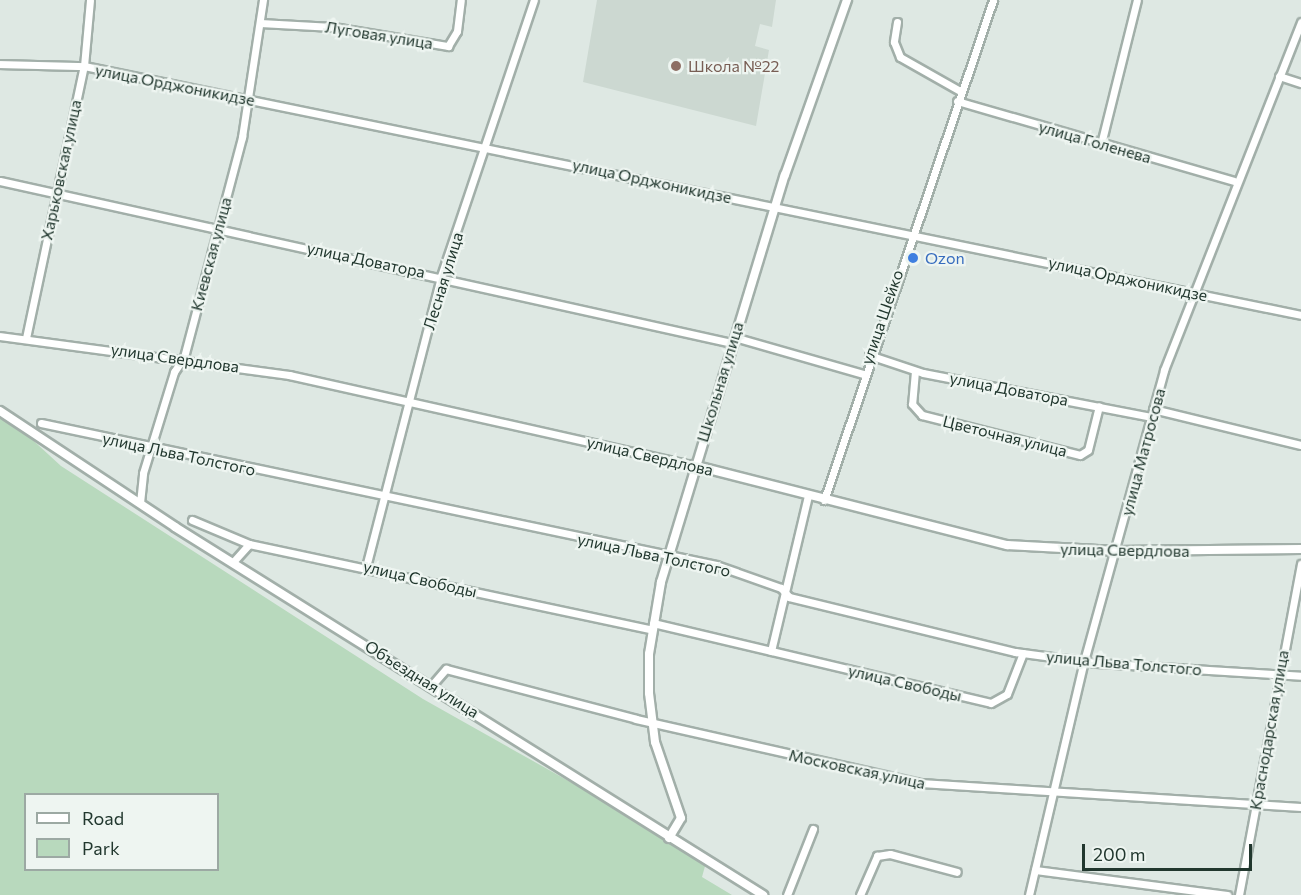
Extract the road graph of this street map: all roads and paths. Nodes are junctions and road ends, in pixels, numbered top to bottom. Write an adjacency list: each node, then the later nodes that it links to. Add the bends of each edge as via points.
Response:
1 (90, 0): 12 (street, Харьковская улица)
2 (263, 0): 10 (street, Киевская улица)
3 (461, 0): 10 (street, Луговая улица, via 457,31 448,46 333,27)
4 (534, 0): 19 (street, Лесная улица)
5 (847, 0): 23 (street, Школьная улица)
6 (993, 0): 15 (street, улица Шейко)
7 (1137, 0): 18 (street)
8 (897, 22): 15 (street, via 894,42 900,57)
9 (1301, 22): 13 (street, улица Матросова)
10 (260, 23): 16 (street, Киевская улица)
11 (0, 64): 12 (street, улица Орджоникидзе)
12 (84, 66): 16 (street, улица Орджоникидзе); 22 (street, Харьковская улица)
13 (1279, 75): 14 (street); 21 (street, улица Матросова)
14 (1301, 83)
15 (960, 91): 17 (street, улица Шейко)
16 (250, 99): 19 (street, улица Орджоникидзе); 24 (street, Киевская улица)
17 (957, 101): 18 (street, улица Голенева); 25 (street, улица Шейко)
18 (1101, 144): 21 (street, улица Голенева)
19 (482, 145): 23 (street, улица Орджоникидзе); 26 (street, Лесная улица)
20 (0, 181): 22 (street, улица Доватора)
21 (1234, 181): 27 (street, улица Матросова)
22 (56, 192): 24 (street, улица Доватора); 30 (street, Харьковская улица)
23 (776, 206): 25 (street, улица Орджоникидзе); 31 (street, Школьная улица)
24 (218, 228): 26 (street, улица Доватора); 33 (street, Киевская улица)
25 (910, 234): 27 (street, улица Орджоникидзе); 32 (street, улица Шейко)
26 (441, 276): 31 (street, улица Доватора); 36 (street, Лесная улица)
27 (1192, 292): 28 (street, улица Орджоникидзе); 39 (street, улица Матросова)
28 (1301, 315)
29 (0, 336): 30 (street, улица Свердлова)
30 (26, 338): 33 (street, улица Свердлова)
31 (733, 340): 35 (street, улица Доватора); 43 (street, Школьная улица)
32 (869, 355): 34 (street, улица Доватора); 35 (street, улица Шейко)
33 (184, 357): 36 (street, улица Свердлова); 42 (street, Киевская улица, via 174,372)
34 (915, 371): 37 (street, улица Доватора); 37 (street, Цветочная улица, via 912,404 922,415 1080,455 1088,450)
35 (863, 374): 46 (street, улица Шейко)
36 (408, 400): 43 (street, улица Свердлова); 45 (street, Лесная улица)
37 (1099, 406): 39 (street, улица Доватора)
38 (0, 411): 47 (street, Объездная улица)
39 (1152, 413): 41 (street, улица Доватора); 51 (street, улица Матросова)
40 (41, 423): 42 (street, улица Льва Толстого)
41 (1301, 445)
42 (152, 447): 45 (street, улица Льва Толстого); 47 (street, Киевская улица)
43 (693, 465): 44 (street, улица Свердлова); 52 (street, Школьная улица)
44 (808, 496): 46 (street, улица Свердлова); 56 (street)
45 (382, 498): 52 (street, улица Льва Толстого); 55 (street, Лесная улица)
46 (824, 500): 51 (street, улица Свердлова, via 985,542)
47 (140, 502): 53 (street, Объездная улица)
48 (192, 520): 49 (street, улица Свободы)
49 (249, 544): 53 (street); 55 (street, улица Свободы)
50 (1301, 549): 51 (street, улица Свердлова)
51 (1117, 551): 60 (street, улица Матросова)
52 (667, 557): 56 (street, улица Льва Толстого, via 716,565); 57 (street, Школьная улица)
53 (233, 562): 63 (street, Объездная улица)
54 (1301, 564): 61 (street, Краснодарская улица)
55 (366, 567): 57 (street, улица Свободы)
56 (786, 594): 58 (street); 59 (street, улица Льва Толстого)
57 (652, 627): 58 (street, улица Свободы); 64 (street, Школьная улица)
58 (771, 651): 59 (street, улица Свободы, via 991,703 1007,694)
59 (1023, 653): 60 (street, улица Льва Толстого)
60 (1084, 661): 61 (street, улица Льва Толстого); 65 (street, улица Матросова)
61 (1278, 675): 62 (street, улица Льва Толстого); 66 (street, Краснодарская улица)
62 (1301, 676)
63 (431, 686): 64 (street, Московская улица, via 446,669); 69 (street, Объездная улица)
64 (652, 720): 65 (street, Московская улица, via 902,779); 69 (street, Школьная улица, via 681,818)
65 (1053, 794): 66 (street, Московская улица); 70 (street, улица Матросова)
66 (1256, 805): 67 (street, Московская улица); 77 (street, Краснодарская улица)
67 (1301, 807)
68 (813, 829): 73 (street)
69 (669, 838): 72 (street, Объездная улица)
70 (1035, 870): 75 (street, улица Матросова); 76 (street)
71 (957, 872): 74 (street, via 890,854 877,856)
72 (763, 895)
73 (787, 895)
74 (860, 895)
75 (1029, 895)
76 (1227, 895)
77 (1239, 895)

